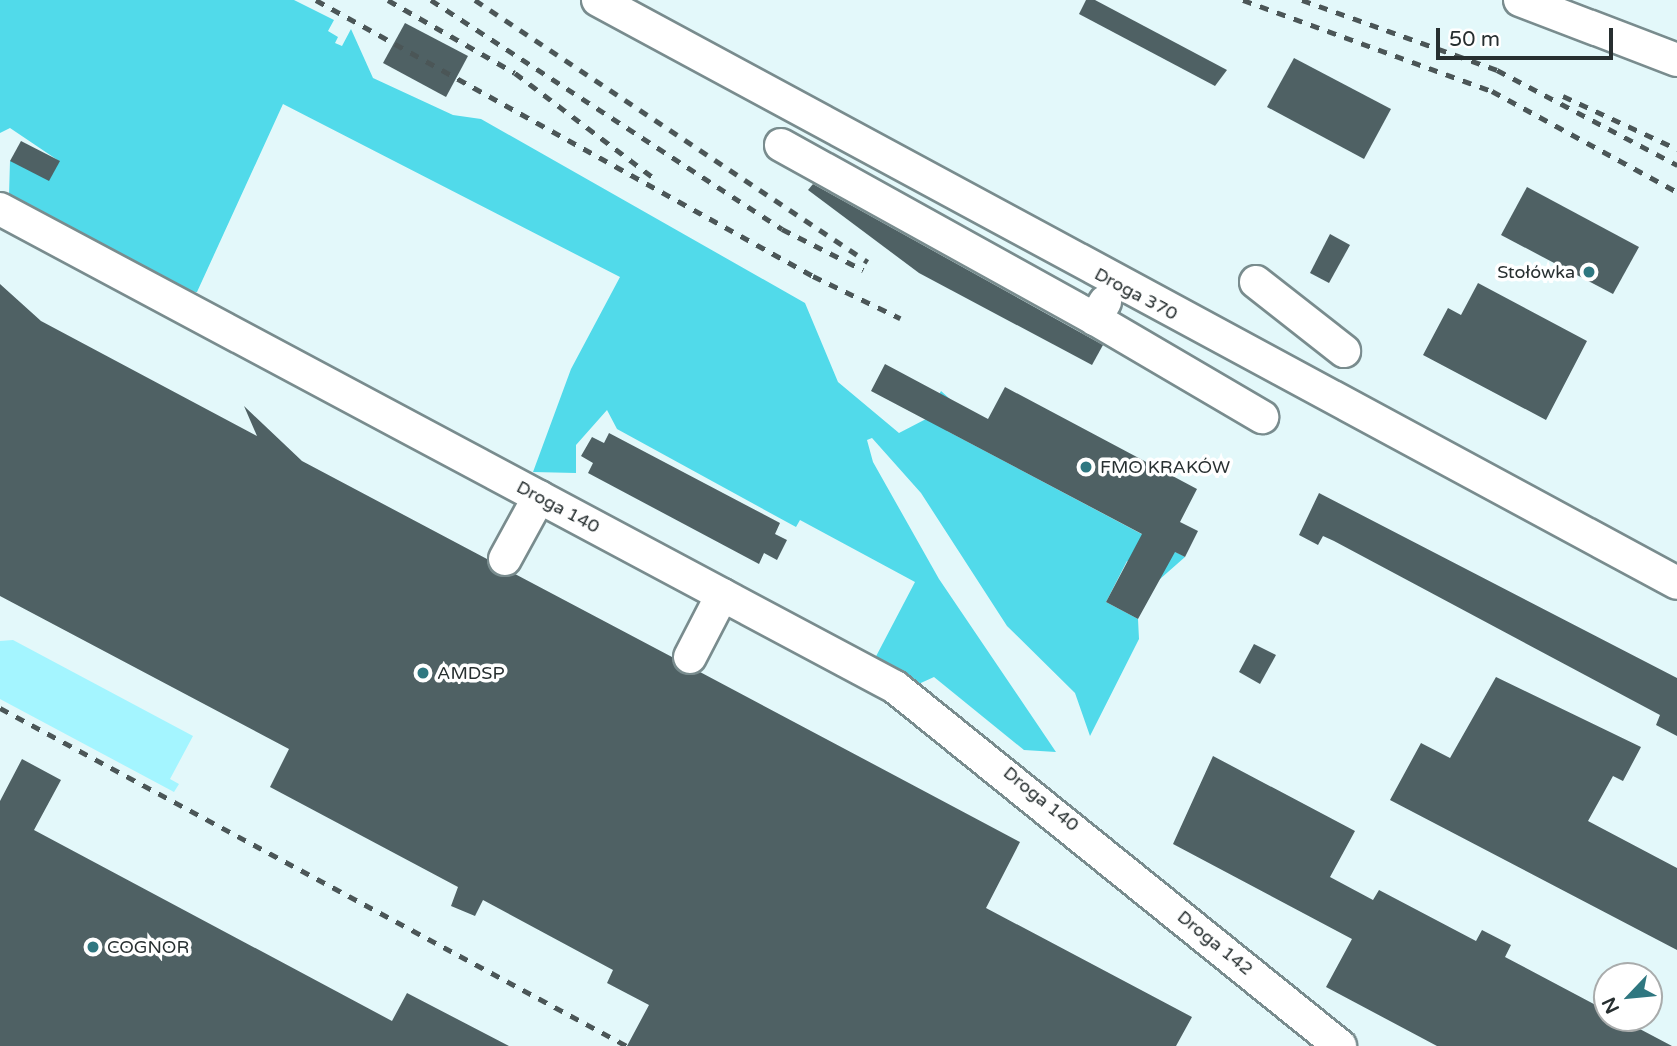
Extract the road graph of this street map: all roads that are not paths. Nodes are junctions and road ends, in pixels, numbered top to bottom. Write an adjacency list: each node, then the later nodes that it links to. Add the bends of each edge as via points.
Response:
1 (598, 0): 7 (lane, Droga 370)
2 (1521, 0): 3 (lane)
3 (1677, 60)
4 (781, 145): 8 (lane)
5 (0, 209): 11 (lane, Droga 140)
6 (1256, 282): 9 (lane)
7 (1116, 283): 8 (lane); 13 (lane, Droga 370)
8 (1095, 319): 10 (lane)
9 (1344, 351)
10 (1262, 417)
11 (539, 497): 12 (lane); 14 (lane, Droga 140)
12 (505, 559)
13 (1677, 583)
14 (722, 595): 15 (lane); 16 (lane, Droga 140, via 895,687)
15 (690, 657)
16 (1091, 841): 17 (lane, Droga 142)
17 (1340, 1046)

